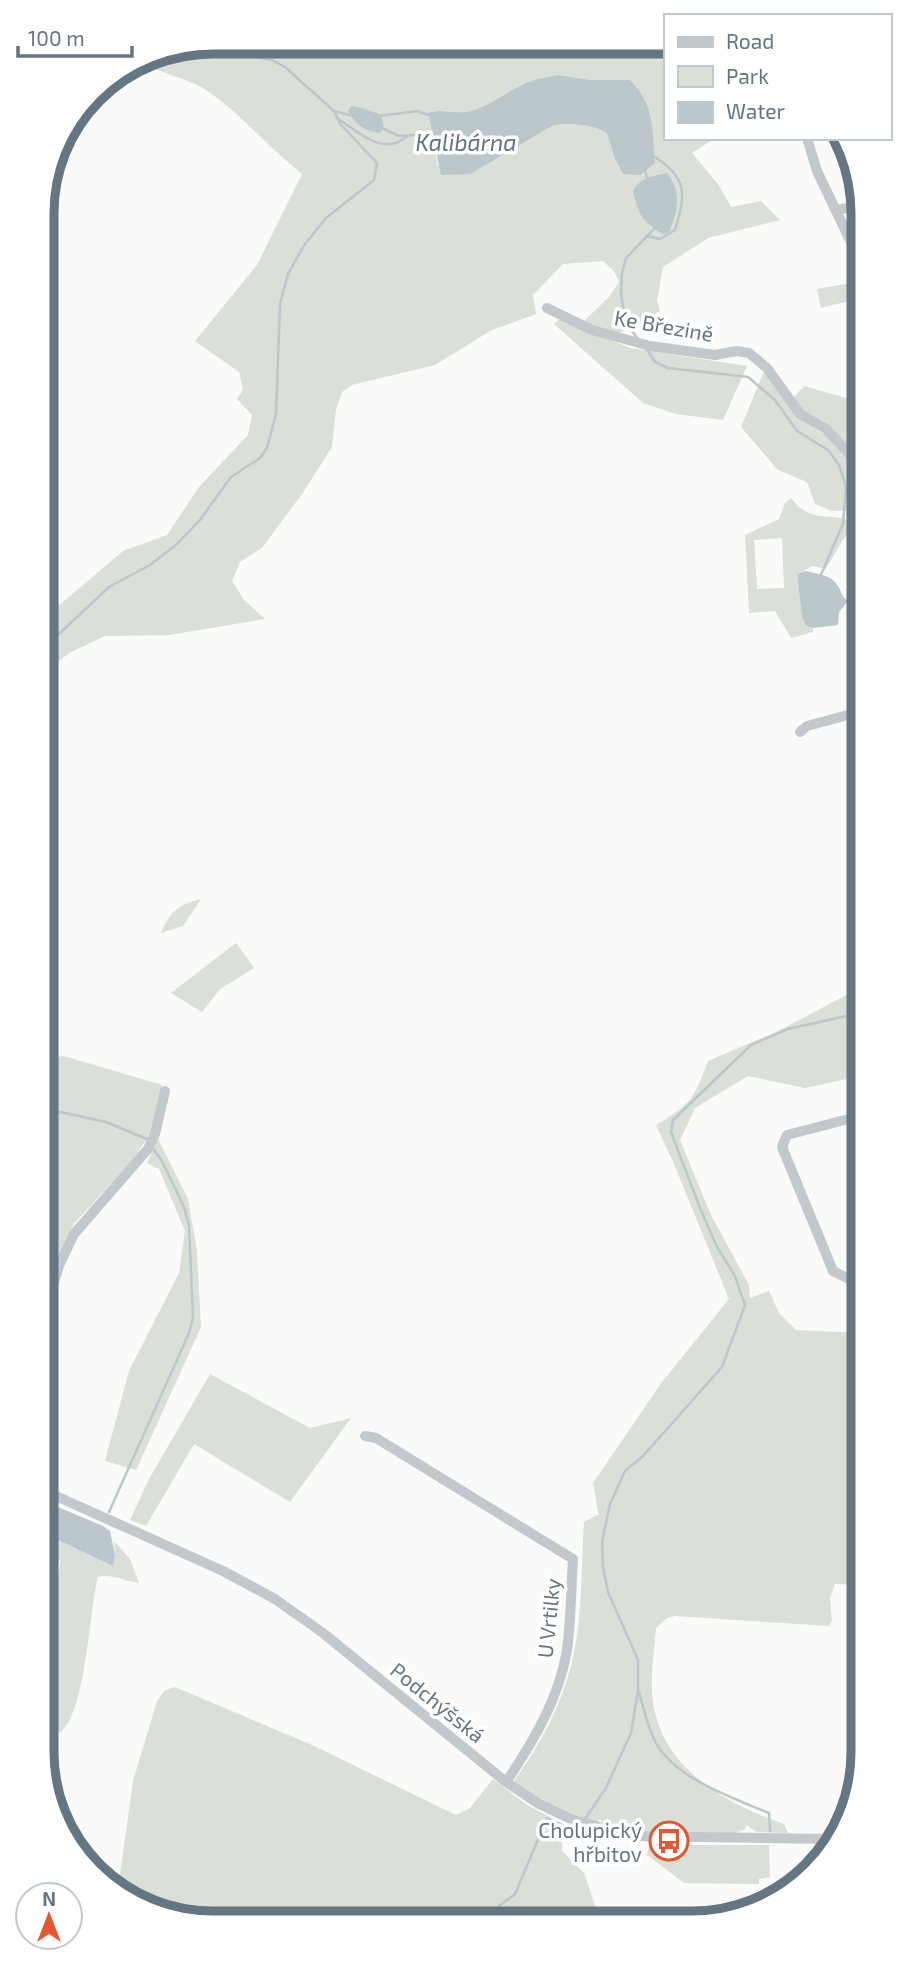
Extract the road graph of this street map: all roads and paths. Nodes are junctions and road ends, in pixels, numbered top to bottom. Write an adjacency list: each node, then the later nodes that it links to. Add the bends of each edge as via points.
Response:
1 (808, 140): 3 (street, via 817,172)
2 (850, 207): 3 (street)
3 (837, 210): 4 (street)
4 (851, 241)
5 (547, 308): 6 (street, Ke Březině, via 592,330 650,346 715,355 749,353 767,368 800,414 826,429)
6 (851, 455)
7 (851, 714): 8 (street)
8 (800, 732)
9 (165, 1091): 12 (street, via 148,1149 74,1234)
10 (850, 1118): 11 (street, via 787,1135 782,1147 833,1272)
11 (850, 1280)
12 (54, 1283)
13 (365, 1436): 15 (street, U Vrtilky, via 376,1438 573,1559 567,1650 554,1698)
14 (54, 1498): 15 (street, Podchýšská, via 223,1571 275,1599)
15 (506, 1782): 16 (street, Podchýšská, via 539,1804 614,1833)
16 (824, 1839)

